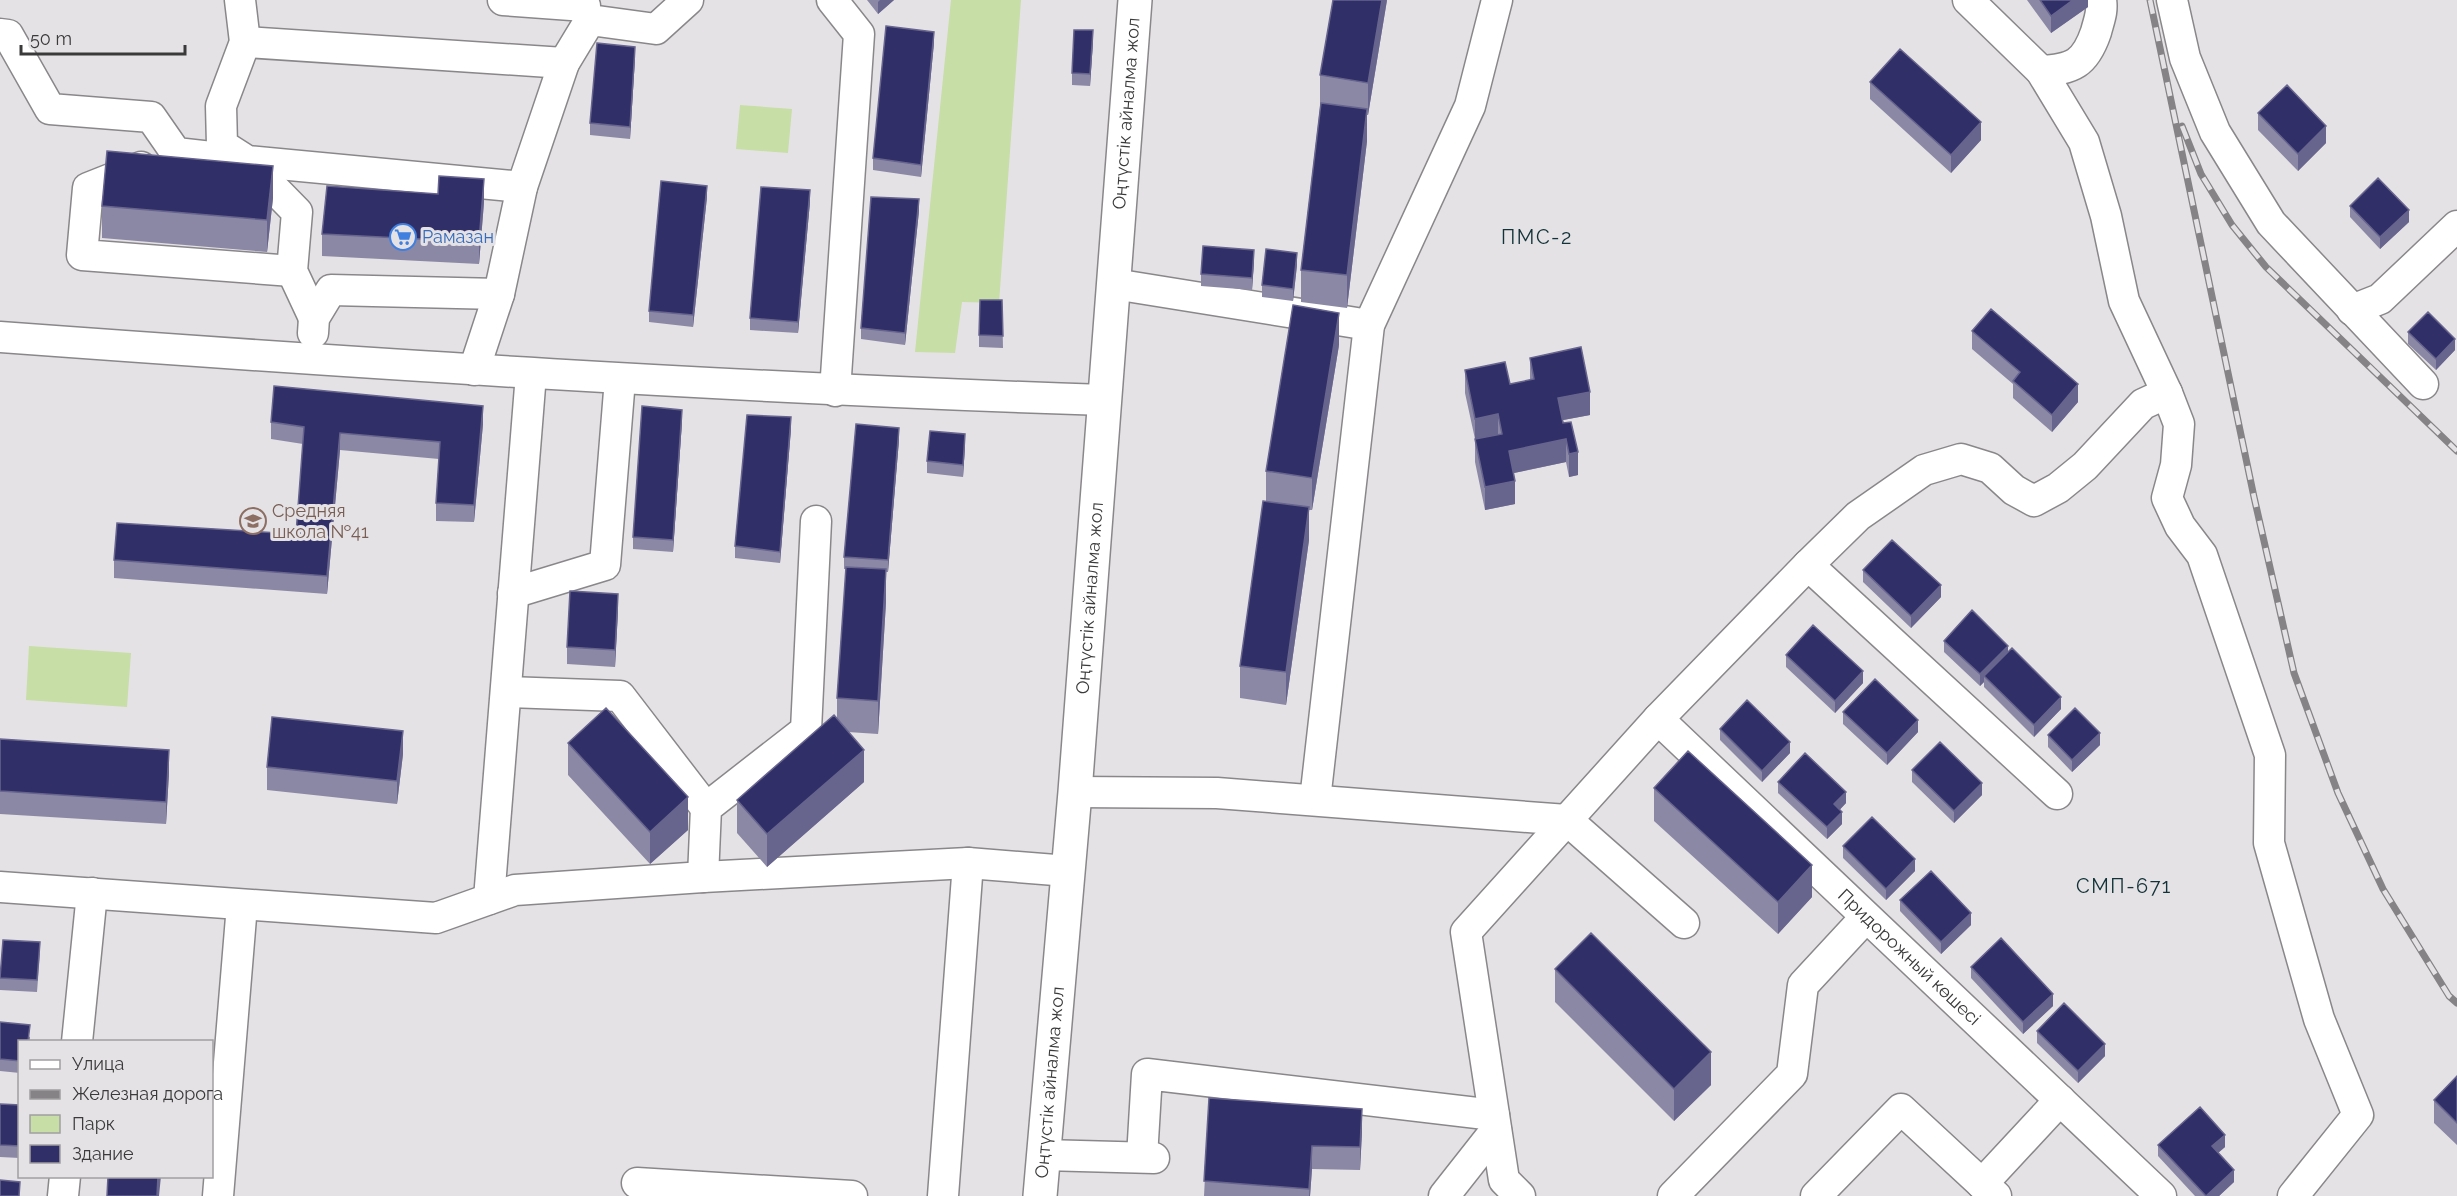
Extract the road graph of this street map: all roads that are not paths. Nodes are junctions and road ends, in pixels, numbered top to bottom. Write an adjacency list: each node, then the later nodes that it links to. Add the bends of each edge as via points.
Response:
1 (240, 0): 12 (street)
2 (503, 0): 10 (street)
3 (688, 0): 10 (street, via 657,29)
4 (832, 0): 31 (street, via 859,34)
5 (1135, 0): 20 (highway, Оңтүстік айналма жол)
6 (1497, 0): 24 (street, via 1470,106)
7 (1968, 0): 14 (street)
8 (2101, 0): 14 (street, via 2103,10 2084,58 2066,69)
9 (2172, 0): 22 (street, via 2185,58 2215,132 2271,223)
10 (586, 9): 13 (street)
11 (0, 34): 15 (street, via 8,35 50,109 151,117)
12 (245, 42): 13 (street); 16 (street, via 221,106 222,145)
13 (564, 63): 17 (street)
14 (2041, 71): 32 (street, via 2084,142 2106,216 2124,301)
15 (176, 153): 16 (street); 19 (street, via 88,188 82,255)
16 (247, 160): 17 (street); 19 (street, via 297,212)
17 (522, 187): 21 (street)
18 (2457, 226): 22 (street, via 2380,300)
19 (292, 272): 23 (street)
20 (1114, 284): 24 (street); 33 (highway, Оңтүстік айналма жол)
21 (499, 294): 23 (street, via 331,290); 27 (street)
22 (2352, 310): 30 (street)
23 (314, 318): 26 (street)
24 (1369, 325): 41 (street)
25 (0, 338): 26 (street)
26 (298, 359): 27 (street)
27 (474, 370): 28 (street)
28 (531, 374): 29 (street); 36 (street)
29 (620, 379): 31 (street); 36 (street, via 604,565)
30 (2423, 384)
31 (835, 391): 33 (street)
32 (2167, 393): 35 (street, via 2143,404 2085,466 2034,501 2014,490 1990,468 1961,459 1924,470 1858,516); 70 (street, via 2179,424 2176,465 2168,498 2180,526 2202,555 2270,755 2269,843 2319,1019 2358,1115)
33 (1105, 400): 39 (highway, Оңтүстік айналма жол)
34 (816, 521): 42 (street, via 807,730)
35 (1808, 565): 38 (street); 40 (street)
36 (513, 593): 37 (street)
37 (506, 692): 42 (street, via 620,696); 49 (street)
38 (1658, 719): 43 (street); 51 (street, Придорожный көшесі)
39 (1075, 792): 41 (street, via 1217,793); 45 (highway, Оңтүстік айналма жол)
40 (2057, 794)
41 (1315, 800): 43 (street)
42 (706, 808): 46 (street)
43 (1567, 820): 52 (street); 55 (street, via 1466,932)
44 (968, 863): 45 (street); 46 (street); 63 (street)
45 (1068, 871): 56 (highway, Оңтүстік айналма жол)
46 (703, 877): 49 (street, via 515,890)
47 (0, 887): 48 (street)
48 (92, 893): 50 (street); 53 (street)
49 (489, 899): 50 (street, via 436,918)
50 (242, 904): 61 (street)
51 (1866, 916): 54 (street, Придорожный көшесі); 67 (street, via 1803,985 1792,1074)
52 (1684, 923)
53 (78, 1040)
54 (2060, 1100): 59 (street); 69 (street, Придорожный көшесі)
55 (1495, 1122): 56 (street, via 1147,1074 1148,1158); 65 (street); 66 (street, via 1504,1180)
56 (1043, 1155): 64 (highway, Оңтүстік айналма жол)
57 (65, 1178): 60 (street)
58 (637, 1183): 62 (street)
59 (1989, 1190): 68 (street, via 1901,1109)
60 (63, 1196)
61 (218, 1196)
62 (852, 1196)
63 (944, 1196)
64 (1040, 1196)
65 (1444, 1196)
66 (1520, 1196)
67 (1673, 1196)
68 (1816, 1196)
69 (2161, 1196)
70 (2294, 1196)

